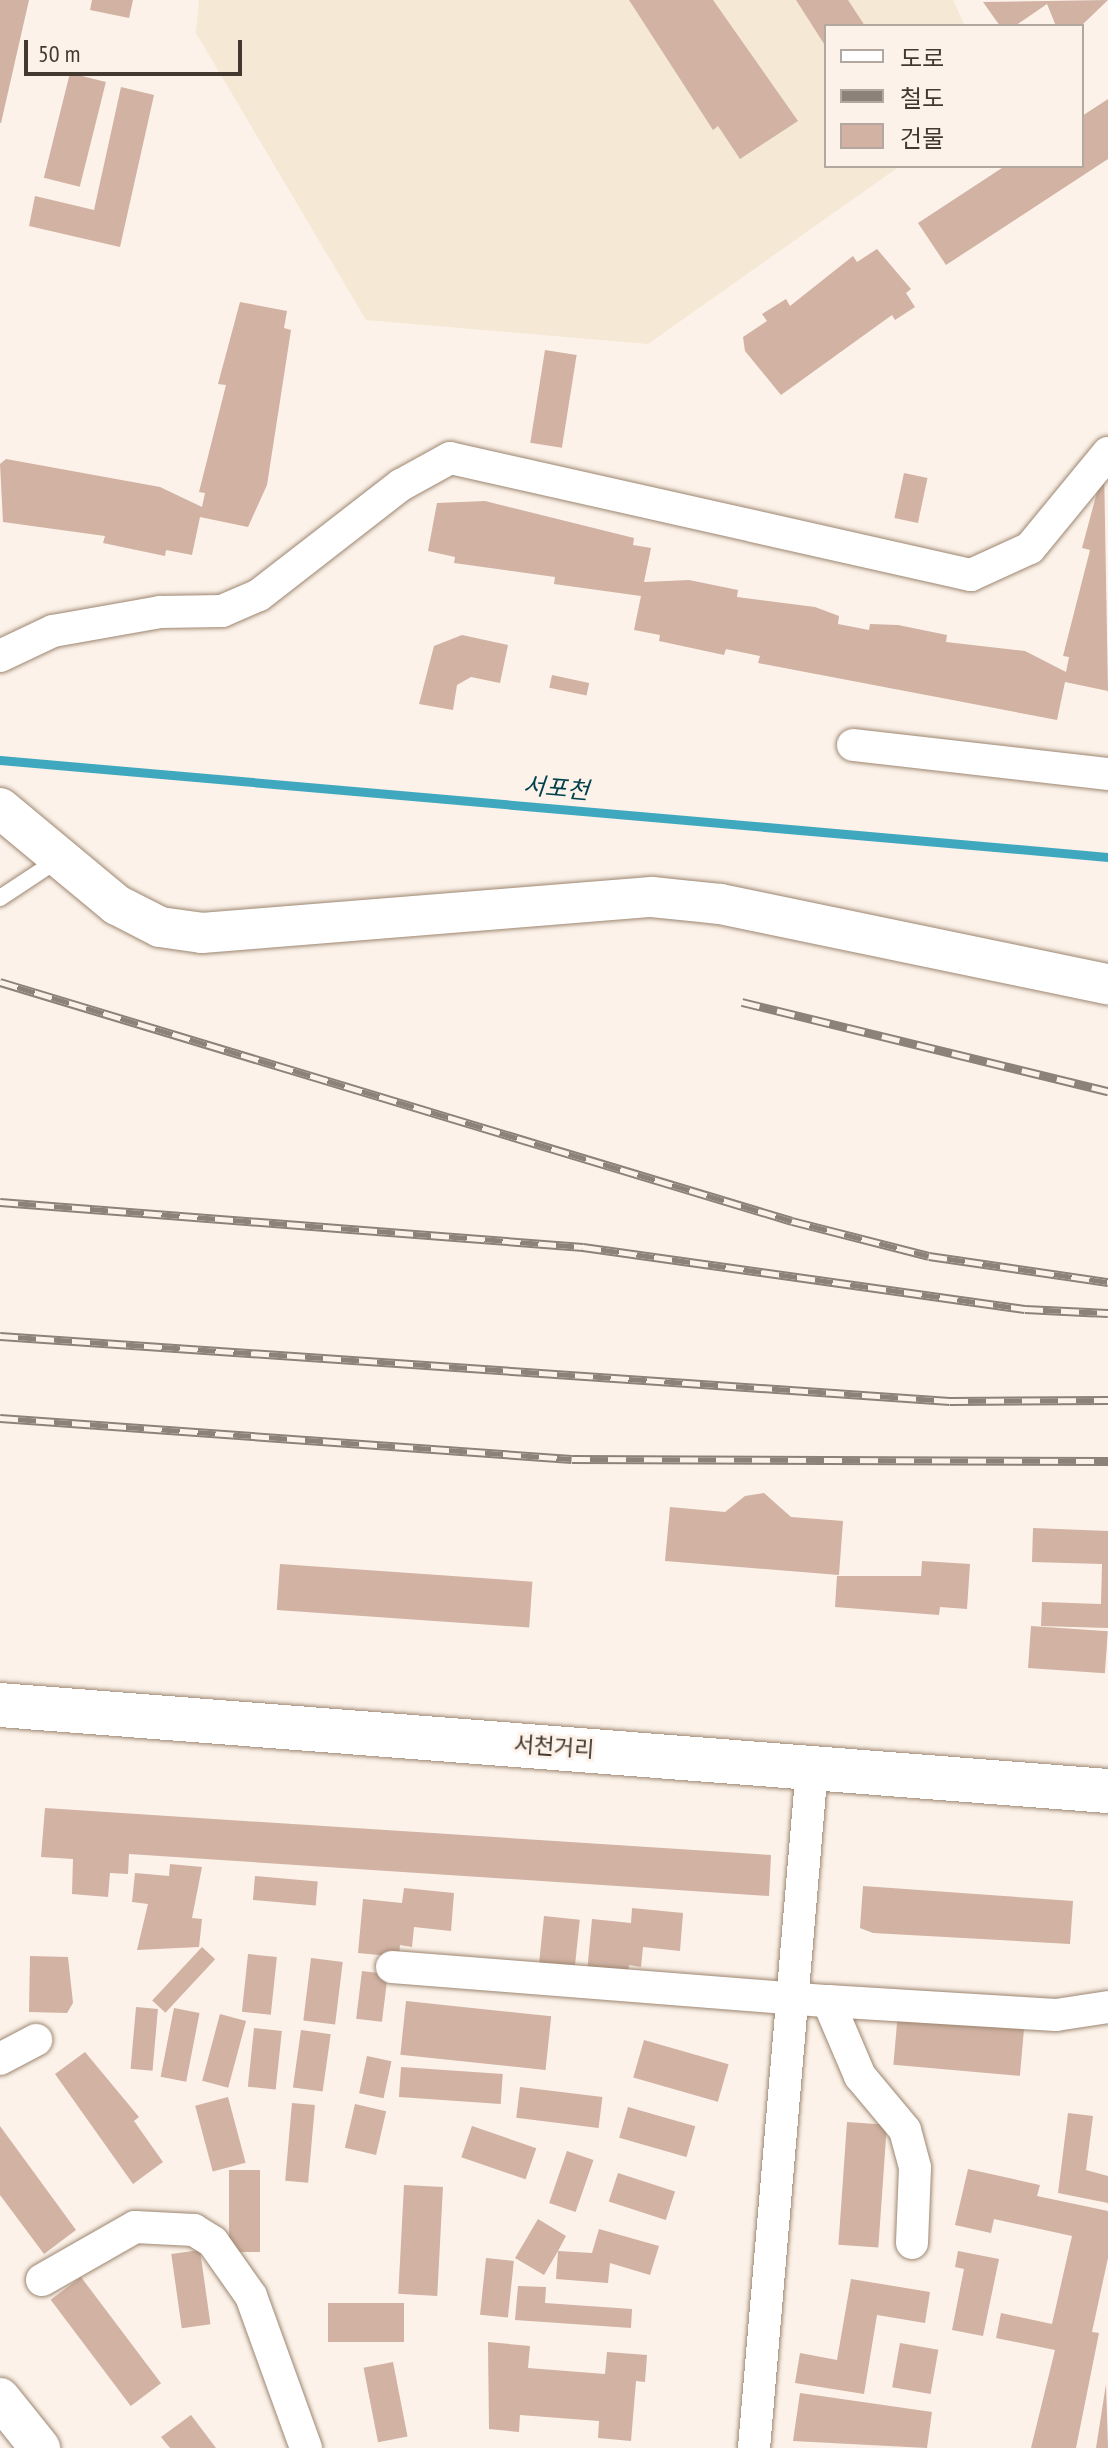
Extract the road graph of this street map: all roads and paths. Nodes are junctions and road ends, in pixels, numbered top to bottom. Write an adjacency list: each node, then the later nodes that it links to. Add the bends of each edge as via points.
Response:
1 (1108, 453): 2 (street, via 1030,548 971,575 450,458 401,485 259,595 222,611 160,612 53,631)
2 (0, 656)
3 (853, 745): 4 (street)
4 (1108, 774)
5 (0, 808): 6 (street)
6 (60, 858): 7 (lane); 8 (street, via 117,905 160,927 202,933 652,897 720,904)
7 (0, 898)
8 (1108, 984)
9 (0, 1705): 10 (main road, 서천거리)
10 (812, 1767): 11 (main road, 서천거리); 13 (street)
11 (1108, 1791)
12 (392, 1967): 13 (street, via 624,1989)
13 (796, 1994): 14 (street); 23 (street)
14 (828, 2001): 15 (street, via 1056,2015); 18 (street, via 860,2076 905,2130 915,2168)
15 (1108, 2007)
16 (36, 2040): 17 (street)
17 (0, 2059)
18 (912, 2243)
19 (42, 2280): 22 (street, via 135,2227 194,2230 213,2242 251,2296)
20 (0, 2398): 21 (street)
21 (40, 2448)
22 (306, 2448)
23 (754, 2448)

